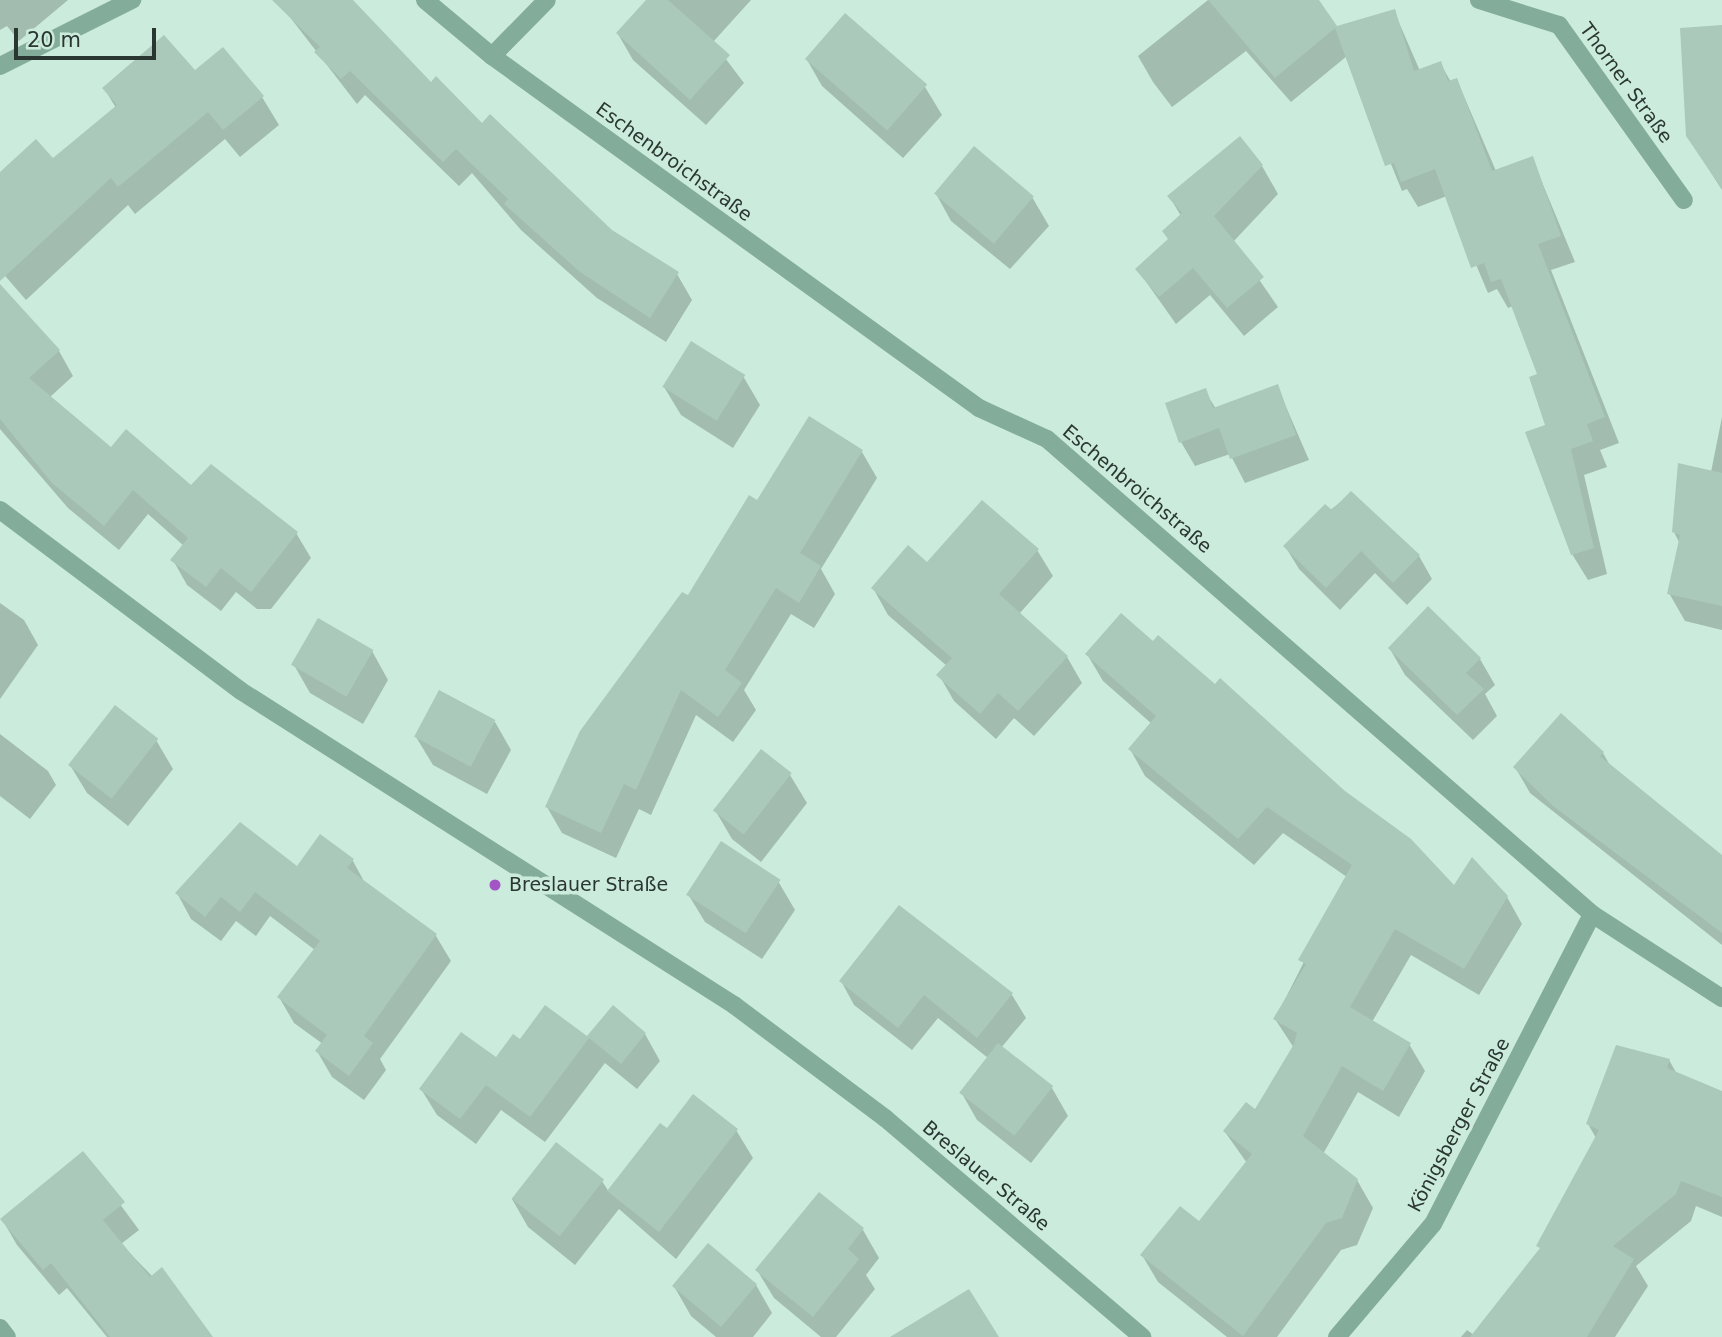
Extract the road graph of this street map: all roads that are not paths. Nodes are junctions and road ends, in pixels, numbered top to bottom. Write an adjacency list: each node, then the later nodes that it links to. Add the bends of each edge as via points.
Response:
1 (132, 0): 6 (street)
2 (425, 0): 5 (street, Eschenbroichstraße)
3 (547, 0): 5 (street)
4 (1479, 0): 7 (street, Thorner Straße, via 1559,25)
5 (492, 56): 9 (street, Eschenbroichstraße, via 979,408 1047,439)
6 (0, 66)
7 (1684, 200)
8 (0, 510): 13 (street, Breslauer Straße, via 241,691 734,1005 885,1118)
9 (1592, 914): 10 (street, Eschenbroichstraße); 14 (street, Königsberger Straße, via 1433,1224)
10 (1722, 998)
11 (0, 1328): 12 (street)
12 (7, 1337)
13 (1142, 1337)
14 (1338, 1337)

